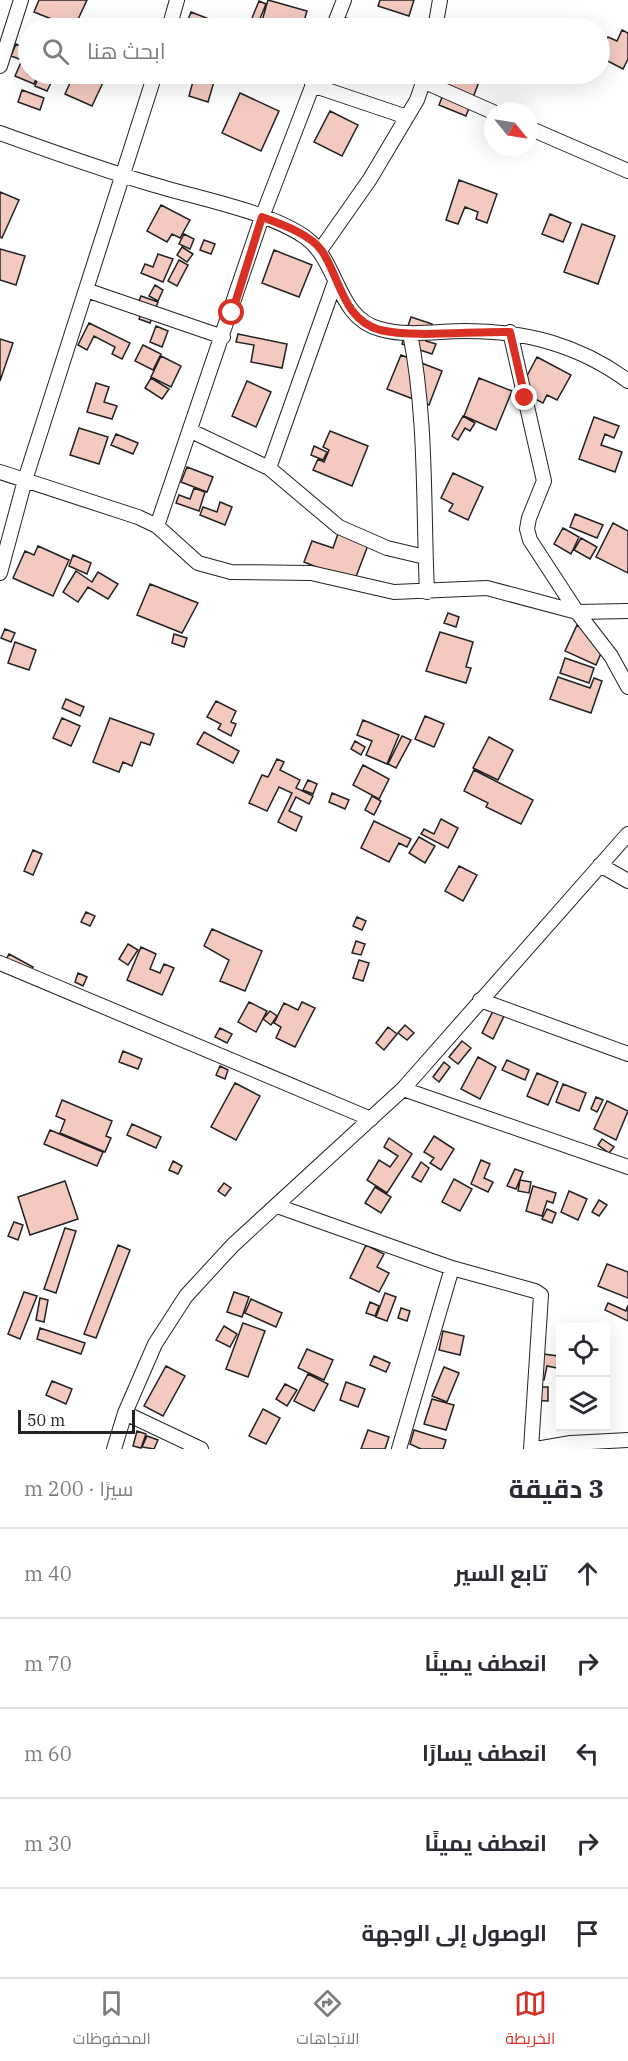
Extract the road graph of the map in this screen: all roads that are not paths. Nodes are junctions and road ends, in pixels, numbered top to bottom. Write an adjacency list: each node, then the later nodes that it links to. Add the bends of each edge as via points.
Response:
1 (21, 0): 8 (street)
2 (177, 0): 5 (street)
3 (344, 0): 6 (street)
4 (440, 0): 7 (street)
5 (172, 18)
6 (337, 18)
7 (437, 18)
8 (0, 66)
9 (151, 84): 19 (street)
10 (313, 84): 20 (street)
11 (327, 84): 15 (street)
12 (423, 84): 15 (street)
13 (438, 84): 14 (street)
14 (484, 107)
15 (406, 117): 21 (street, via 370,179)
16 (538, 132): 18 (street)
17 (0, 133): 19 (street)
18 (628, 171)
19 (123, 176): 20 (street); 23 (street)
20 (262, 217): 21 (street); 26 (street)
21 (321, 249): 22 (street)
22 (335, 282): 25 (street, via 361,321 380,329); 29 (street)
23 (86, 290): 26 (street); 31 (street)
24 (510, 332): 25 (street); 27 (street, via 560,343); 37 (street, via 544,481 527,530)
25 (410, 333): 33 (street, via 423,417)
26 (224, 337): 28 (street)
27 (628, 381)
28 (191, 431): 29 (street); 32 (street)
29 (269, 468): 33 (street, via 339,527 387,549)
30 (0, 472): 31 (street)
31 (25, 480): 32 (street); 34 (street)
32 (158, 526): 35 (street, via 189,558 210,567 257,574 311,573 394,592)
33 (425, 557): 35 (street)
34 (0, 573)
35 (427, 592): 37 (street, via 487,588)
36 (628, 611): 37 (street)
37 (578, 612): 38 (street, via 611,656)
38 (628, 687)
39 (628, 834): 40 (street)
40 (600, 865): 41 (street); 43 (street)
41 (628, 881)
42 (0, 963): 46 (street)
43 (480, 1000): 44 (street); 45 (street)
44 (628, 1054)
45 (404, 1089): 46 (street); 47 (street)
46 (370, 1119): 48 (street)
47 (628, 1167)
48 (277, 1206): 49 (street); 50 (street, via 233,1245 186,1296 155,1344)
49 (452, 1268): 54 (street); 55 (street, via 541,1295)
50 (125, 1413): 52 (street); 53 (street)
51 (628, 1440): 56 (street)
52 (114, 1449)
53 (201, 1449)
54 (399, 1449)
55 (531, 1449)
56 (536, 1449)

